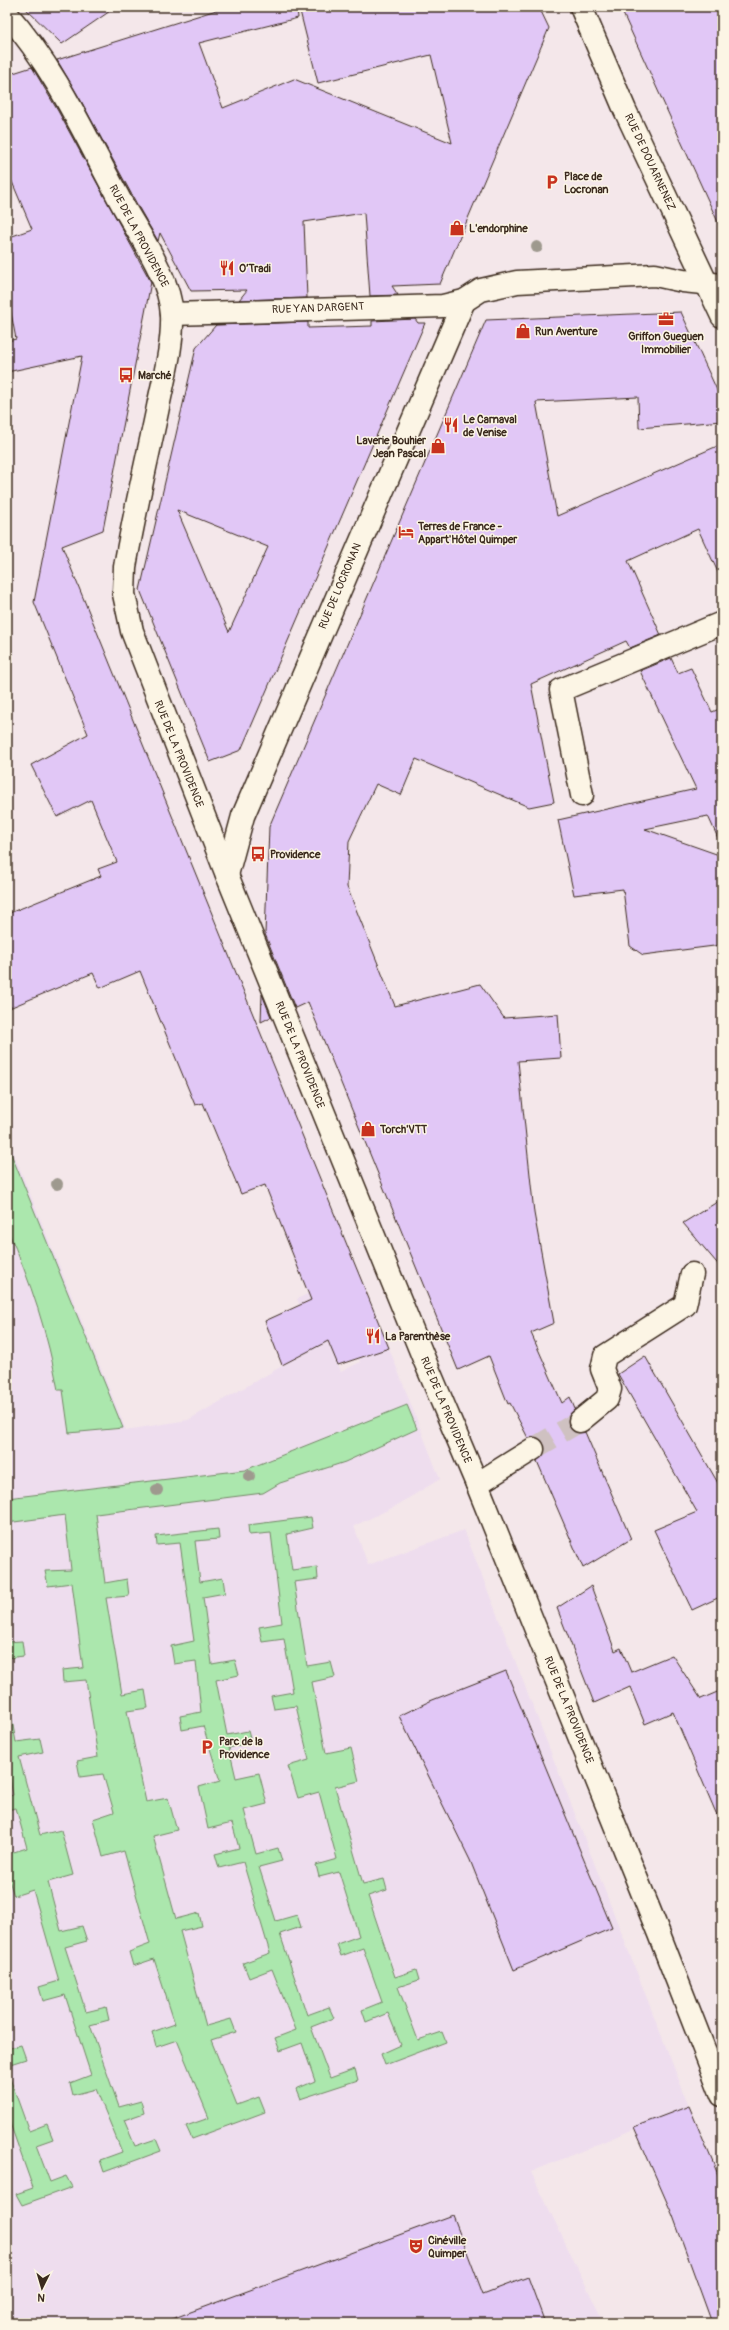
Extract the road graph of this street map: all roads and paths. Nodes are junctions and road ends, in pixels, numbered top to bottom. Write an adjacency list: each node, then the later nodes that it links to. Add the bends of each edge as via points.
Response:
1 (581, 7): 3 (street, RUE DE DOUARNENEZ, via 625,110)
2 (7, 14): 5 (street, RUE DE LA PROVIDENCE, via 35,47 59,87 162,278)
3 (714, 285): 4 (street, via 655,275 517,282 482,290); 6 (street, RUE DE DOUARNENEZ)
4 (464, 301): 5 (street, RUE YAN DARGENT, via 443,306); 9 (street, RUE DE LOCRONAN, via 243,816)
5 (172, 314): 9 (street, RUE DE LA PROVIDENCE, via 164,375 125,568 124,594 132,630 146,669)
6 (722, 316)
7 (722, 623): 8 (street, via 561,690)
8 (582, 795)
9 (227, 875): 13 (street, RUE DE LA PROVIDENCE)
10 (692, 1274): 11 (street, via 685,1305 605,1356 602,1369 610,1389 607,1399)
11 (580, 1420)
12 (533, 1449): 13 (street)
13 (477, 1484): 14 (street, RUE DE LA PROVIDENCE)
14 (722, 2095)

